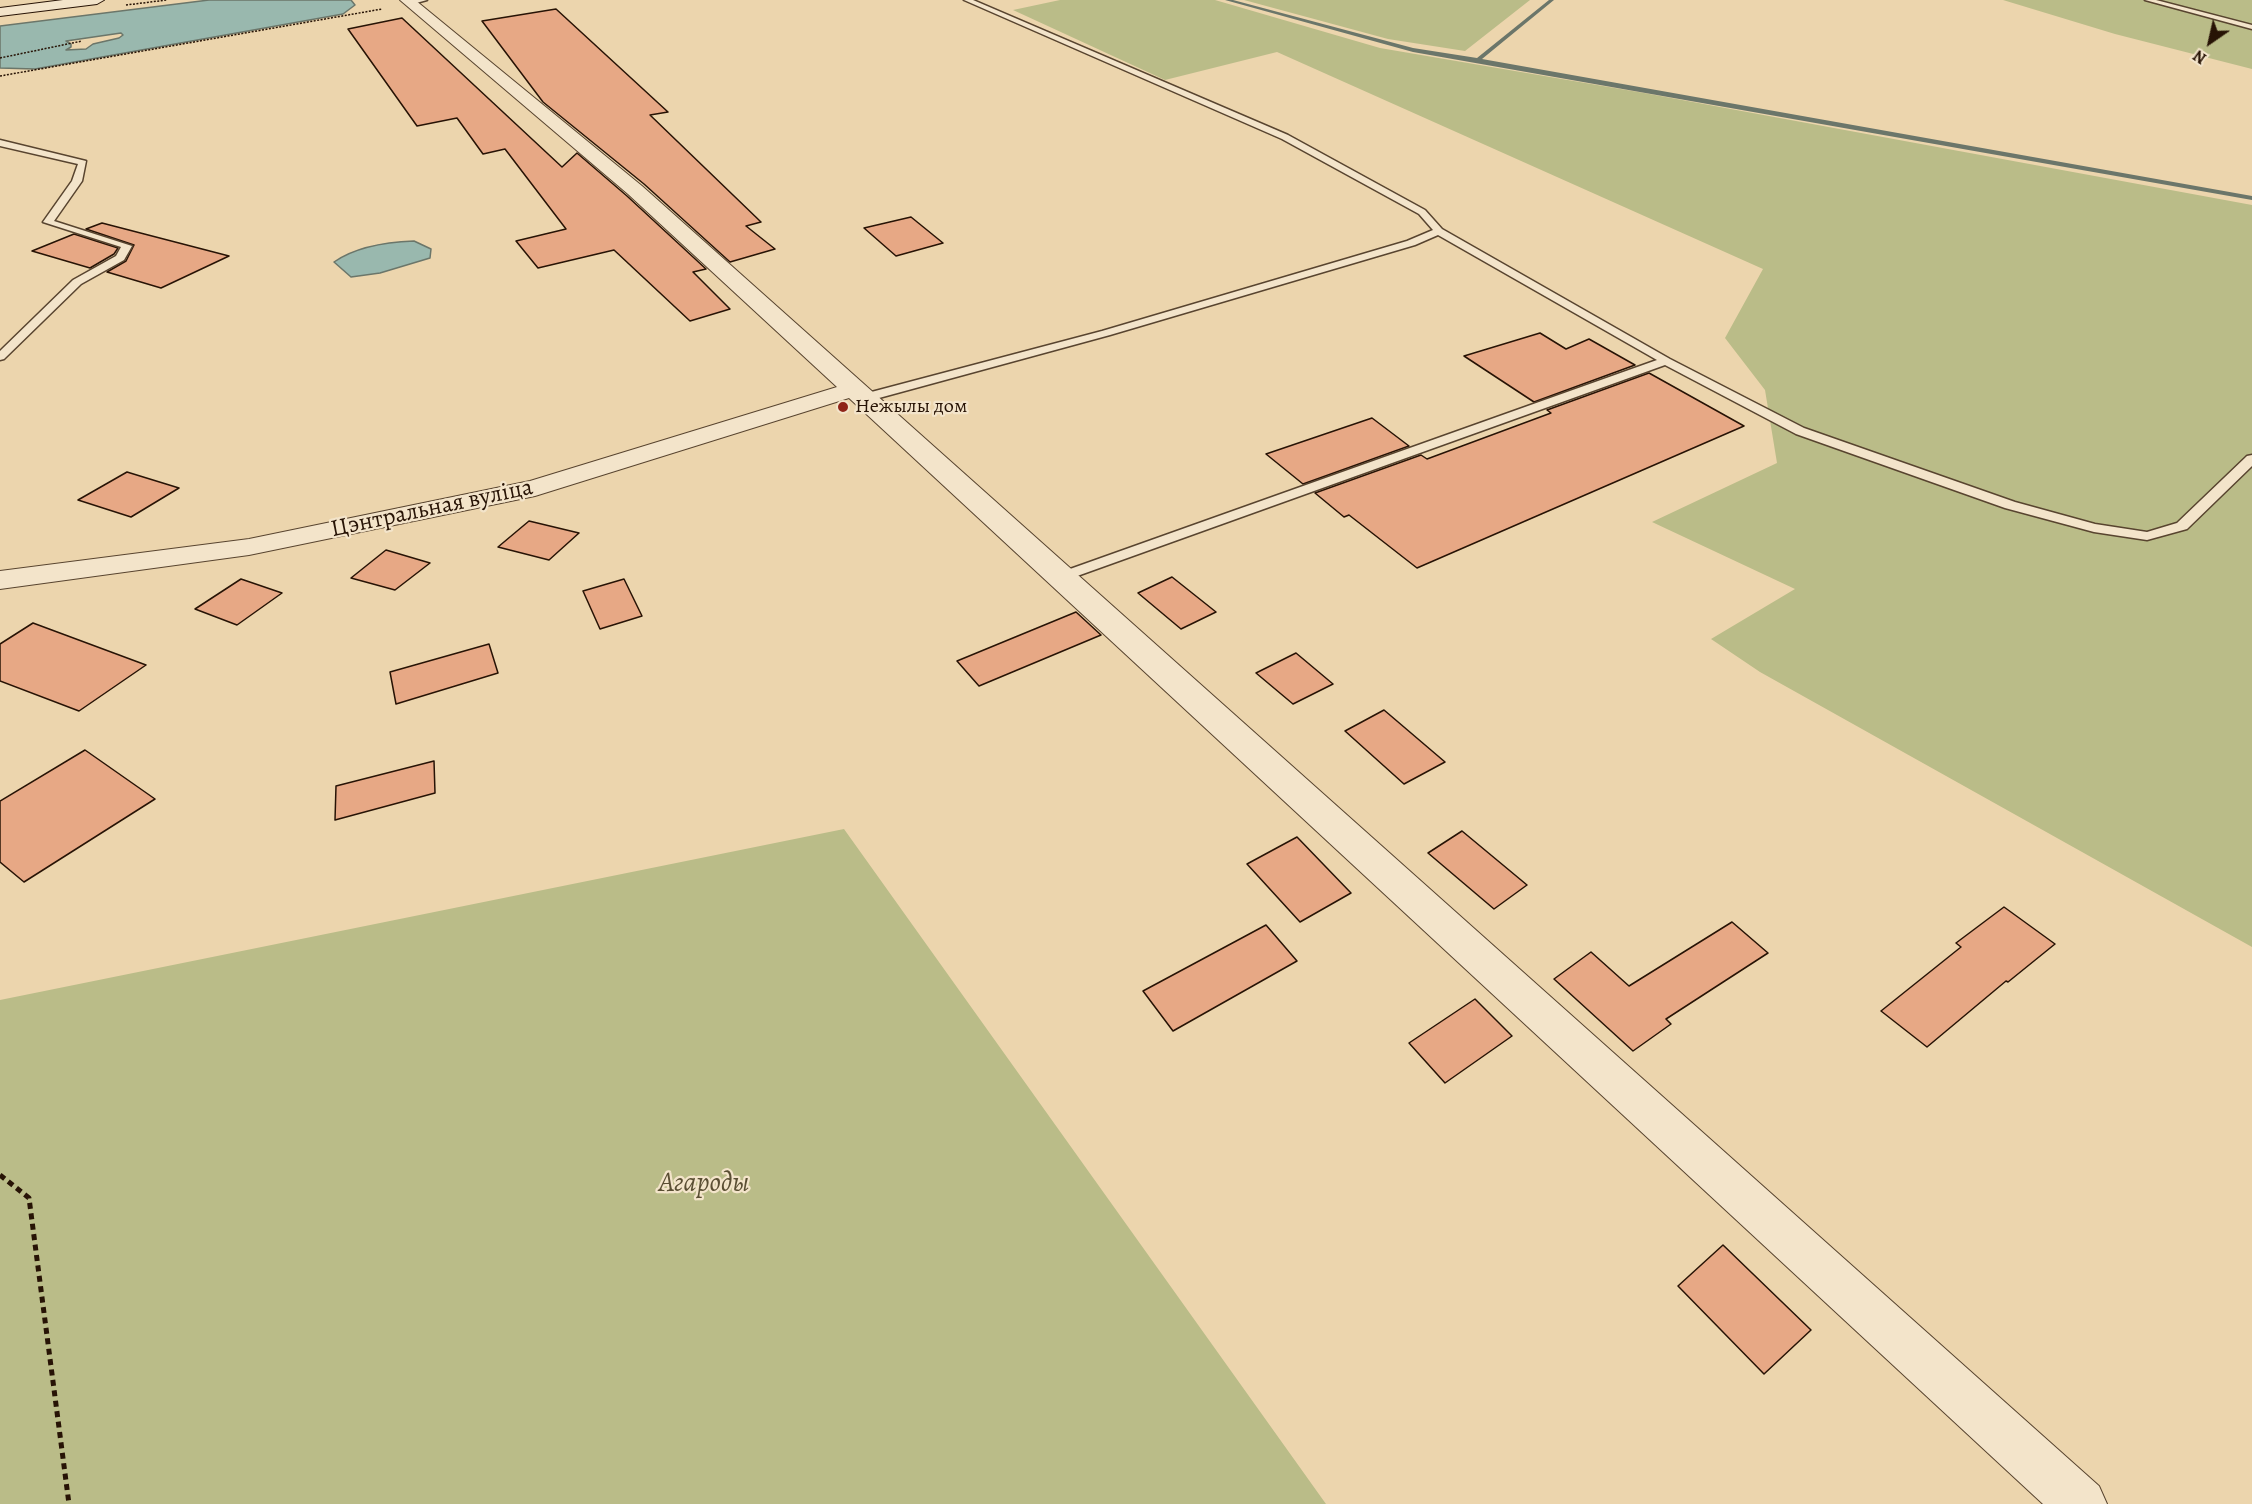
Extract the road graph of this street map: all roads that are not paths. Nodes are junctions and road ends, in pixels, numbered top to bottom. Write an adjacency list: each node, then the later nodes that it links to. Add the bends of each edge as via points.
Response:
1 (97, 0): 5 (street)
2 (967, 0): 8 (lane, via 1286,138 1422,212)
3 (2148, 0): 6 (lane)
4 (405, 3): 11 (street, via 635,189)
5 (0, 12)
6 (2252, 27)
7 (0, 143): 9 (lane, via 83,163 77,182 48,222 127,246 120,258 77,282)
8 (1439, 231): 10 (lane); 11 (lane, via 1411,243 1106,333)
9 (0, 357)
10 (1666, 361): 12 (lane, via 1800,431 2010,505 2094,528 2147,536 2182,526); 13 (lane)
11 (859, 393): 13 (street); 14 (street, Цэнтральная вуліца, via 534,488 249,547)
12 (2252, 459)
13 (1061, 577): 15 (street)
14 (0, 580)
15 (2081, 1504)

